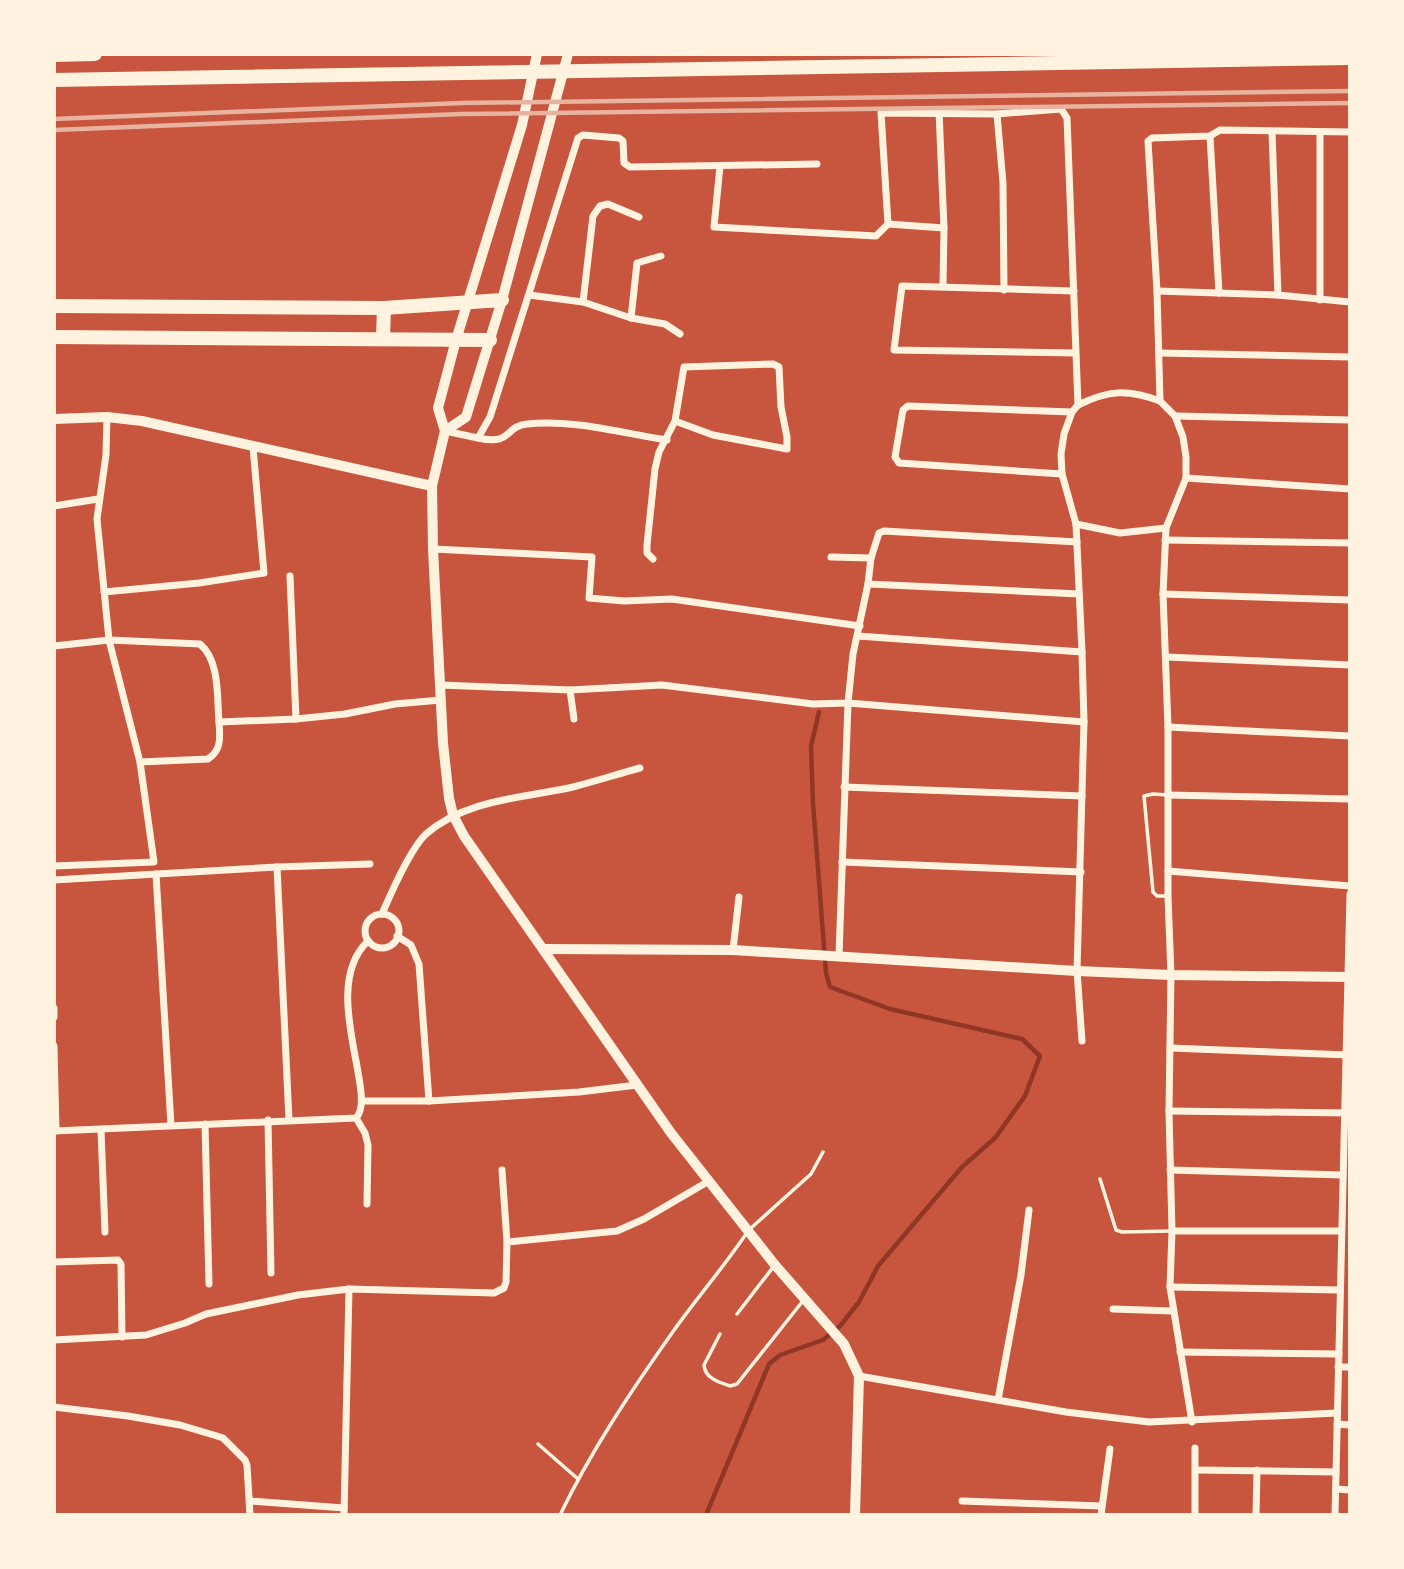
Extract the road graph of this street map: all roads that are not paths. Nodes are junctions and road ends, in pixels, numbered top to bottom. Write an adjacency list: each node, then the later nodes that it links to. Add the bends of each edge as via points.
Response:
1 (95, 54): 4 (highway)
2 (537, 54): 28 (main road, via 522,125)
3 (568, 54): 26 (main road)
4 (54, 55)
5 (1350, 58): 6 (highway)
6 (54, 80)
7 (939, 111): 8 (street); 16 (street, via 881,113); 17 (street)
8 (997, 114): 20 (street); 21 (street, via 1057,108 1067,118)
9 (1272, 132): 11 (street); 12 (street, via 1220,130); 25 (street)
10 (1350, 132): 11 (street)
11 (1320, 133): 27 (street)
12 (1210, 136): 22 (street, via 1148,141); 23 (street)
13 (817, 164): 14 (street)
14 (720, 166): 16 (street, via 714,227 870,237); 24 (street, via 630,167 624,163 620,138 578,138)
15 (639, 217): 29 (street, via 608,204 596,210)
16 (888, 224): 17 (street)
17 (944, 228): 19 (street)
18 (660, 256): 33 (street, via 636,262)
19 (943, 286): 20 (street); 39 (street, via 902,286 894,350)
20 (1004, 289): 21 (street)
21 (1074, 291): 39 (street)
22 (1157, 292): 23 (street); 40 (street)
23 (1219, 293): 25 (street)
24 (528, 295): 29 (street); 51 (street, via 490,417)
25 (1278, 295): 27 (street)
26 (502, 300): 28 (highway); 38 (main road)
27 (1320, 300): 30 (street)
28 (469, 302): 32 (highway); 37 (main road)
29 (583, 302): 33 (street)
30 (1350, 302)
31 (54, 306): 32 (highway)
32 (384, 307): 36 (highway)
33 (631, 318): 34 (street, via 665,324)
34 (680, 334)
35 (54, 337): 36 (highway)
36 (383, 338): 37 (highway)
37 (456, 340): 38 (highway); 50 (main road, via 438,408)
38 (490, 340): 50 (main road, via 466,417)
39 (1075, 353): 43 (street)
40 (1159, 353): 41 (street); 42 (street)
41 (1350, 357)
42 (1160, 401): 43 (street, via 1118,391); 45 (street)
43 (1077, 405): 44 (street)
44 (1072, 412): 54 (street, via 1064,434); 54 (street, via 908,406 903,410 895,457 899,463)
45 (1175, 416): 48 (street); 55 (street, via 1183,437)
46 (107, 417): 47 (street); 53 (street); 58 (street)
47 (54, 418)
48 (1350, 420)
49 (675, 421): 49 (street, via 713,435 787,449 779,367 684,367); 52 (street)
50 (445, 430): 51 (street); 56 (main road)
51 (478, 438): 52 (street, via 503,439 523,424 550,423)
52 (667, 440): 68 (street, via 655,468 647,545)
53 (253, 447): 56 (street); 71 (street, via 264,573)
54 (1062, 474): 60 (street)
55 (1186, 478): 57 (street); 61 (street)
56 (432, 486): 65 (main road)
57 (1350, 489)
58 (98, 499): 59 (street); 71 (street)
59 (54, 506)
60 (1076, 524): 61 (street, via 1120,533); 63 (street)
61 (1166, 528): 62 (street)
62 (1165, 540): 64 (street); 73 (street)
63 (1077, 542): 67 (street, via 884,531 879,533); 72 (street)
64 (1350, 543)
65 (433, 550): 75 (street, via 592,558 589,598 672,599); 82 (main road)
66 (831, 557): 67 (street)
67 (871, 558): 70 (street)
68 (653, 559)
69 (290, 576): 86 (street)
70 (869, 584): 72 (street); 75 (street)
71 (104, 592): 77 (street)
72 (1079, 594): 79 (street)
73 (1163, 594): 74 (street); 80 (street)
74 (1350, 600)
75 (860, 626): 76 (street)
76 (858, 636): 79 (street); 85 (street)
77 (109, 640): 78 (street); 88 (street, via 200,644 213,661); 92 (street)
78 (54, 646)
79 (1082, 652): 89 (street)
80 (1166, 657): 81 (street); 90 (street)
81 (1350, 665)
82 (440, 685): 83 (street); 84 (main road)
83 (570, 690): 85 (street, via 662,685 813,704); 87 (street)
84 (441, 700): 86 (street); 98 (main road)
85 (848, 703): 89 (street); 94 (street)
86 (296, 719): 88 (street)
87 (574, 719)
88 (219, 722): 92 (street, via 220,744 208,759)
89 (1084, 722): 96 (street)
90 (1168, 727): 91 (street); 95 (street)
91 (1350, 736)
92 (140, 762): 101 (street, via 154,862)
93 (640, 768): 98 (street)
94 (844, 787): 96 (street); 99 (street)
95 (1168, 795): 97 (street); 103 (street); 109 (lane, via 1144,796 1153,892)
96 (1082, 796): 104 (street)
97 (1350, 799)
98 (453, 815): 111 (street, via 424,836); 114 (main road)
99 (842, 862): 104 (street); 116 (street)
100 (370, 864): 102 (street)
101 (54, 866)
102 (277, 867): 105 (street); 133 (street)
103 (1168, 871): 107 (street); 109 (street)
104 (1081, 872): 117 (street)
105 (156, 874): 106 (street); 135 (street)
106 (54, 880)
107 (1350, 886)
108 (1350, 894): 119 (street)
109 (1168, 896): 118 (street)
110 (739, 897): 115 (street)
111 (382, 914): 112 (street, via 397,924); 113 (street, via 367,923)
112 (397, 936): 113 (street, via 381,947); 128 (street, via 411,945 419,964)
113 (368, 941): 127 (street, via 353,960 349,976 350,1032)
114 (544, 949): 115 (main road); 126 (main road)
115 (733, 950): 116 (main road)
116 (836, 956): 117 (main road)
117 (1077, 971): 118 (main road); 122 (street)
118 (1171, 975): 119 (main road); 124 (street)
119 (1348, 977): 125 (street)
120 (54, 1008): 121 (street)
121 (54, 1017)
122 (1082, 1041)
123 (54, 1046): 137 (street)
124 (1170, 1048): 125 (street); 129 (street)
125 (1348, 1055): 130 (street)
126 (637, 1085): 128 (street); 143 (main road)
127 (363, 1101): 128 (street); 131 (street)
128 (429, 1101)
129 (1169, 1111): 130 (street); 140 (street)
130 (1347, 1113): 141 (street)
131 (356, 1118): 133 (street); 145 (street, via 368,1145)
132 (268, 1120): 133 (street); 134 (street); 155 (street)
133 (289, 1120)
134 (205, 1124): 135 (street); 156 (street)
135 (172, 1125): 136 (street)
136 (101, 1130): 137 (street); 150 (street)
137 (55, 1131)
138 (823, 1153): 147 (lane, via 811,1174)
139 (502, 1170): 151 (street)
140 (1170, 1170): 141 (street); 148 (street)
141 (1343, 1175): 144 (street)
142 (1100, 1180): 148 (lane, via 1116,1230)
143 (709, 1181): 147 (main road); 151 (street, via 617,1231)
144 (1346, 1192): 149 (street)
145 (367, 1204)
146 (1029, 1210): 174 (street)
147 (748, 1230): 154 (main road); 186 (lane, via 644,1374)
148 (1172, 1231): 149 (street); 157 (street)
149 (1341, 1231): 152 (street)
150 (105, 1232)
151 (508, 1242): 158 (street, via 506,1282 494,1293)
152 (1346, 1242): 159 (street)
153 (54, 1262): 167 (street, via 118,1260)
154 (775, 1265): 160 (main road); 165 (lane)
155 (271, 1273)
156 (209, 1284)
157 (1170, 1287): 159 (street); 164 (street)
158 (349, 1289): 167 (street, via 240,1305 146,1335); 192 (street)
159 (1340, 1290): 161 (street)
160 (806, 1298): 166 (lane, via 737,1384 730,1386 704,1370); 173 (main road, via 844,1344)
161 (1340, 1307): 162 (street); 170 (street)
162 (1350, 1307)
163 (1113, 1309): 164 (street)
164 (1172, 1311): 169 (street)
165 (737, 1314)
166 (720, 1334)
167 (122, 1338): 168 (street)
168 (54, 1340)
169 (1180, 1352): 170 (street); 177 (street)
170 (1339, 1354): 171 (street)
171 (1338, 1367): 172 (street); 176 (street)
172 (1350, 1367)
173 (859, 1376): 174 (street); 195 (main road)
174 (998, 1400): 177 (street, via 1149,1422)
175 (54, 1407): 189 (street, via 180,1425 223,1438 245,1460)
176 (1337, 1413): 177 (street); 178 (street)
177 (1191, 1421)
178 (1337, 1424): 179 (street); 185 (street)
179 (1350, 1425)
180 (538, 1444): 186 (lane)
181 (1195, 1448): 183 (street)
182 (1110, 1449): 191 (street)
183 (1196, 1470): 184 (street); 196 (street)
184 (1257, 1470): 185 (street); 197 (street)
185 (1336, 1472): 187 (street)
186 (578, 1479): 194 (lane)
187 (1336, 1489): 188 (street); 198 (street)
188 (1350, 1490)
189 (250, 1501): 192 (street); 193 (street)
190 (962, 1501): 191 (street)
191 (1101, 1510)
192 (344, 1511)
193 (250, 1515)
194 (560, 1515)
195 (855, 1515)
196 (1195, 1515)
197 (1256, 1515)
198 (1335, 1515)

